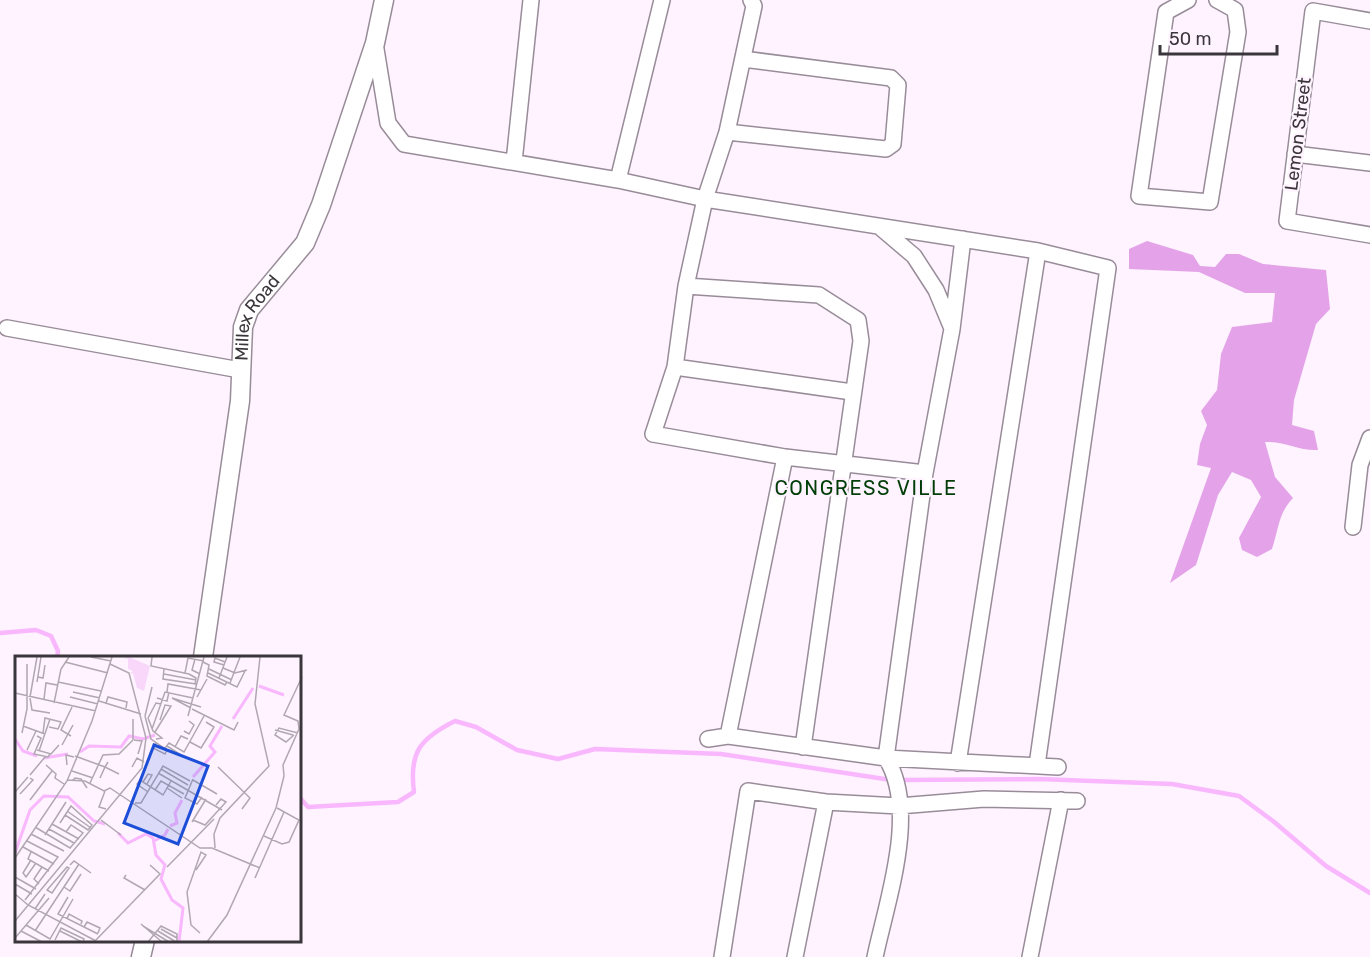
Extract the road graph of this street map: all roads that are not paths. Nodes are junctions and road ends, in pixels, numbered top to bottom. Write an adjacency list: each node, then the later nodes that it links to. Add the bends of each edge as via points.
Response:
1 (384, 0): 8 (street, Millex Road)
2 (531, 0): 12 (street)
3 (662, 0): 14 (street)
4 (752, 0): 9 (street)
5 (1188, 0): 6 (street, via 1166,12 1139,196 1210,202 1238,32 1235,10)
6 (1217, 0)
7 (1370, 21): 11 (street, Lemon Street, via 1312,11)
8 (375, 43): 12 (street, via 388,123 404,144); 24 (street, Millex Road, via 305,243 249,310 243,327)
9 (743, 59): 10 (street); 10 (street, via 891,78 898,85 893,144 886,149)
10 (727, 132): 15 (street)
11 (1295, 154): 13 (street); 17 (street, Lemon Street, via 1287,221)
12 (514, 162): 14 (street)
13 (1370, 163)
14 (618, 180): 15 (street)
15 (705, 199): 16 (street); 20 (street)
16 (881, 227): 18 (street); 22 (street, via 914,256 936,290)
17 (1370, 235)
18 (963, 239): 19 (street); 22 (street)
19 (1038, 252): 35 (street); 37 (street, via 1108,268)
20 (686, 286): 23 (street); 25 (street, via 819,295 858,320 861,341)
21 (7, 328): 24 (street)
22 (952, 329): 29 (street)
23 (675, 367): 25 (street); 27 (street, via 653,434)
24 (240, 370): 31 (street, Millex Road, via 240,401)
25 (852, 392): 28 (street)
26 (1370, 438): 30 (street, via 1360,465)
27 (785, 457): 28 (street); 32 (street)
28 (844, 465): 29 (street); 34 (street)
29 (925, 473): 36 (street)
30 (1353, 527)
31 (203, 656)
32 (728, 736): 33 (street); 34 (street)
33 (708, 739)
34 (803, 747): 36 (street)
35 (958, 763): 36 (street); 37 (street)
36 (889, 764): 39 (street)
37 (1036, 765): 38 (street)
38 (1058, 767)
39 (898, 801): 40 (street); 45 (street, via 902,831); 46 (street, via 1069,801)
40 (826, 802): 43 (street, via 748,791); 44 (street)
41 (145, 942): 42 (street)
42 (141, 957)
43 (722, 957)
44 (795, 957)
45 (875, 957)
46 (1030, 957)

